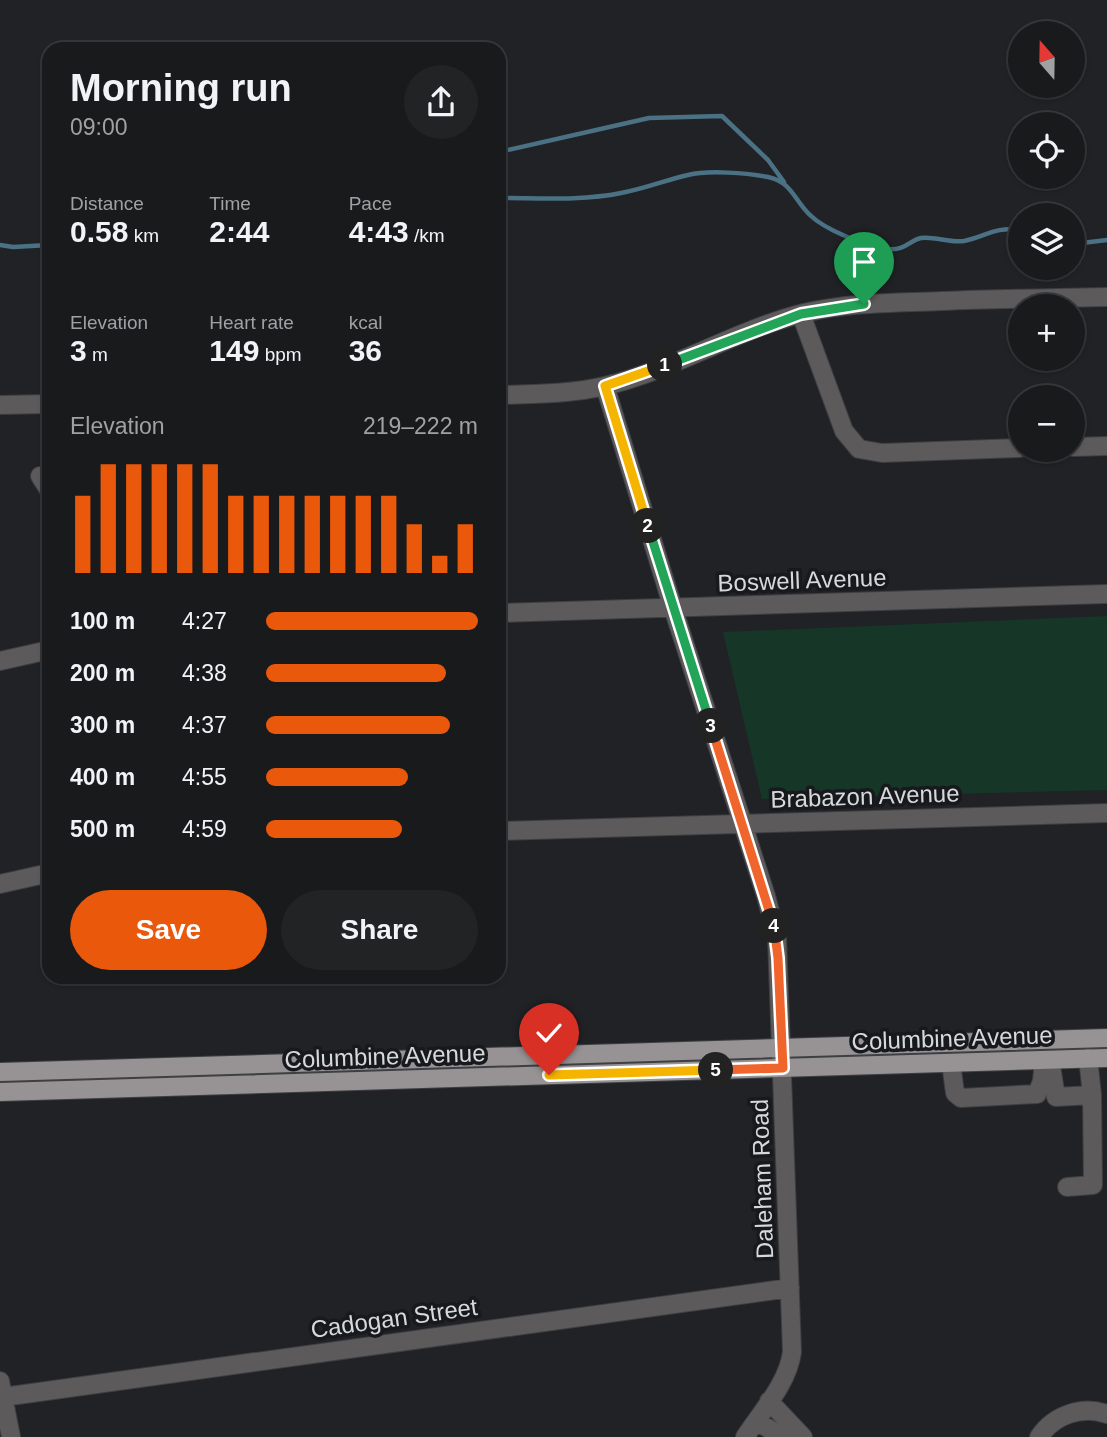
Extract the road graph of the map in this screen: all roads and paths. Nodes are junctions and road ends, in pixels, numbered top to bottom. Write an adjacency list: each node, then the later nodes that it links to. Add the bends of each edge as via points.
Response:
1 (1107, 297): 2 (street, via 864,304)
2 (801, 314): 3 (street); 9 (street, via 844,431 859,449 882,453)
3 (605, 386): 4 (street); 11 (street, Daleham Road)
4 (506, 395)
5 (42, 404): 6 (street)
6 (0, 405)
7 (1107, 446): 8 (street)
8 (1085, 447)
9 (1008, 448)
10 (1107, 594): 11 (street, Boswell Avenue)
11 (673, 608): 12 (street, Boswell Avenue); 16 (street, Daleham Road)
12 (506, 613)
13 (42, 652): 14 (street)
14 (0, 661)
15 (1107, 813): 16 (street, Brabazon Avenue)
16 (743, 825): 17 (street, Brabazon Avenue); 22 (street, Daleham Road, via 777,938)
17 (506, 831)
18 (42, 875): 19 (street)
19 (0, 884)
20 (1107, 1038): 21 (main road, Columbine Avenue)
21 (1028, 1041): 22 (main road, Columbine Avenue); 26 (main road)
22 (782, 1048): 23 (main road, Columbine Avenue); 29 (street, Daleham Road)
23 (496, 1056): 28 (main road, Columbine Avenue); 31 (main road)
24 (1088, 1058): 25 (main road, Columbine Avenue); 26 (main road, Columbine Avenue); 34 (street)
25 (1107, 1058)
26 (1041, 1060): 27 (main road, Columbine Avenue); 27 (street, via 1037,1094 961,1098 955,1093); 34 (street, via 1055,1097)
27 (951, 1063): 29 (main road, Columbine Avenue)
28 (222, 1066): 30 (main road, Columbine Avenue); 32 (main road)
29 (783, 1068): 31 (main road, Columbine Avenue); 36 (street, Daleham Road)
30 (0, 1072)
31 (495, 1077): 32 (main road, Columbine Avenue)
32 (223, 1085): 33 (main road, Columbine Avenue)
33 (0, 1092)
34 (1092, 1095): 35 (street, via 1093,1185)
35 (1067, 1187)
36 (790, 1288): 37 (street, Cadogan Street); 38 (street, Daleham Road, via 791,1363)
37 (2, 1389): 41 (street)
38 (769, 1401): 40 (street, Daleham Road); 44 (street)
39 (1107, 1414): 45 (street, via 1086,1411 1066,1415 1052,1421)
40 (756, 1420): 42 (street, Daleham Road); 43 (street)
41 (11, 1437)
42 (745, 1437)
43 (783, 1437)
44 (803, 1437)
45 (1039, 1437)

